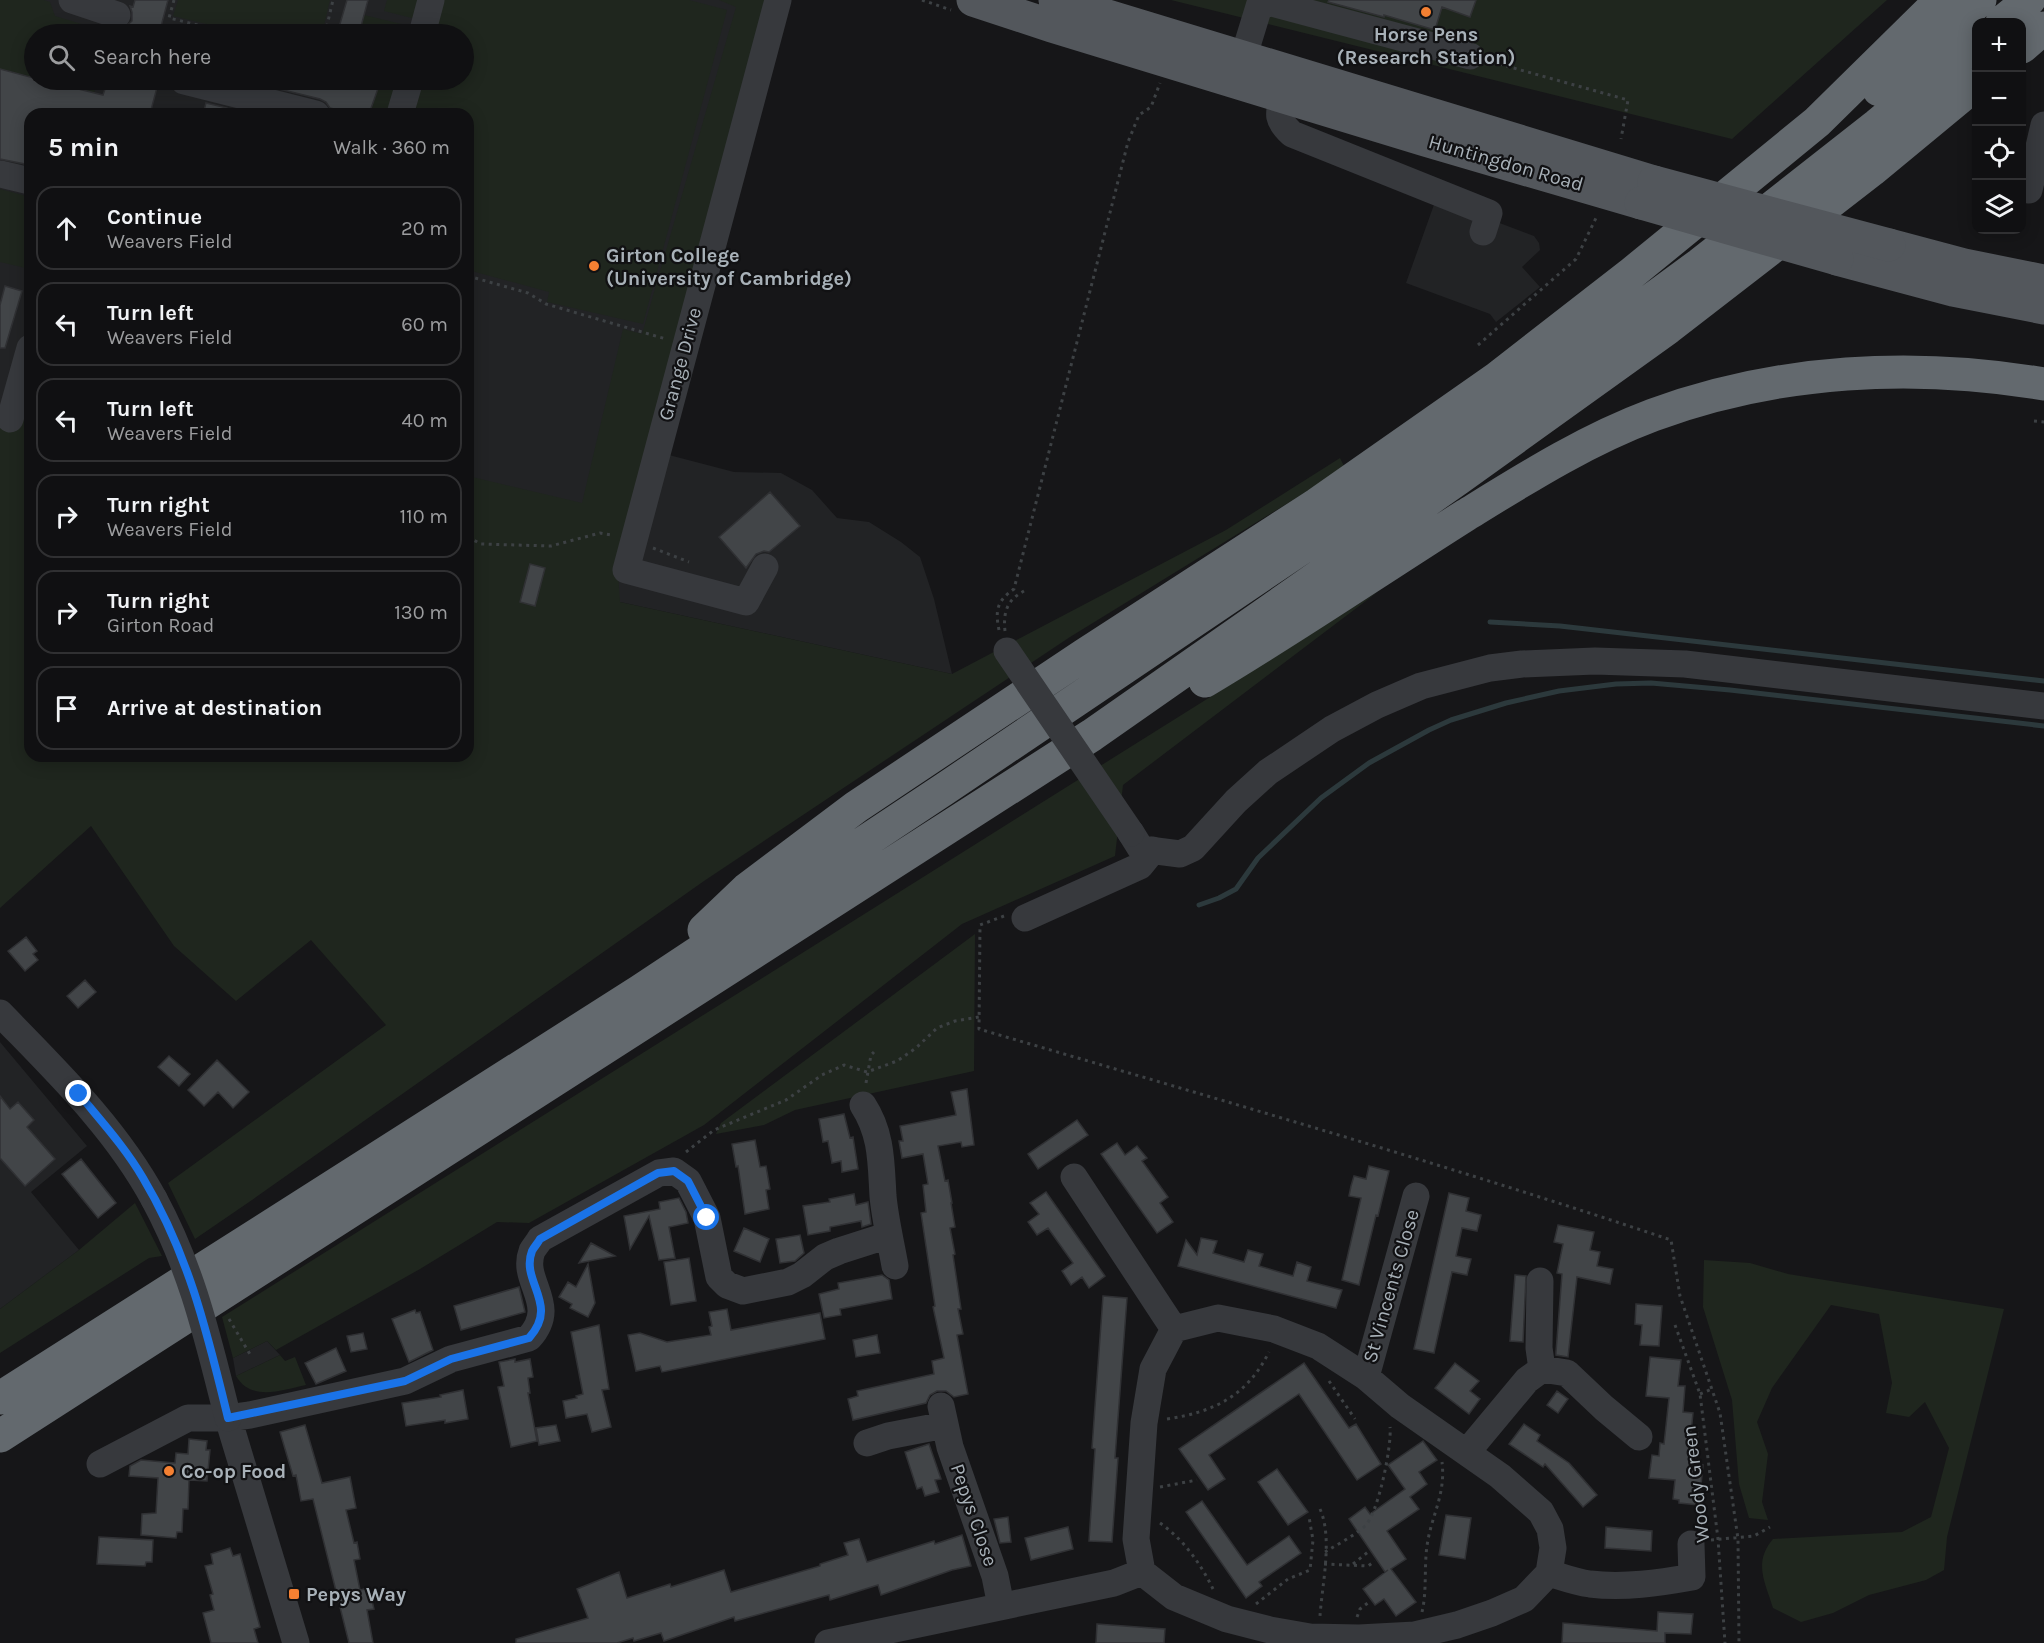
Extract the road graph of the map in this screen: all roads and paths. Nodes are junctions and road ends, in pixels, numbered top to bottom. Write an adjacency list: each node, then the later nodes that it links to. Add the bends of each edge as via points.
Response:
1 (72, 0): 12 (street)
2 (333, 0): 16 (path)
3 (431, 0): 17 (street)
4 (778, 0): 42 (street, Grange Drive)
5 (973, 0): 13 (main road, Huntingdon Road)
6 (1055, 0): 13 (main road, Huntingdon Road)
7 (1941, 0): 58 (highway, via 1817,122 1497,378 1317,504 856,807 747,888)
8 (1980, 0): 38 (highway, via 1735,217)
9 (2029, 0): 14 (highway)
10 (174, 1): 11 (path); 15 (path, via 170,18)
11 (168, 2)
12 (117, 15)
13 (1103, 18): 22 (main road, Huntingdon Road); 23 (main road, Huntingdon Road)
14 (2007, 18)
15 (194, 24)
16 (327, 24)
17 (425, 24)
18 (2044, 28): 19 (highway)
19 (2026, 44)
20 (1972, 48): 38 (highway)
21 (1470, 56): 23 (street, via 1261,0); 31 (path, via 1628,100)
22 (1163, 58): 23 (main road, Huntingdon Road); 53 (path, via 1161,81 1150,108 1139,115 1128,142 1014,589 1002,598 996,615)
23 (1240, 69): 27 (main road, Huntingdon Road); 35 (main road, Huntingdon Road)
24 (1972, 88): 55 (highway, via 1668,328)
25 (220, 90): 28 (street)
26 (407, 90): 29 (street)
27 (1284, 96): 35 (main road, Huntingdon Road, via 1425,140); 37 (street, via 1278,115 1292,134 1489,213)
28 (292, 108)
29 (402, 108)
30 (2044, 125): 34 (street)
31 (1622, 139)
32 (0, 174): 33 (street)
33 (24, 180)
34 (2031, 190)
35 (1648, 192): 40 (main road, Huntingdon Road, bridge); 41 (main road, Huntingdon Road, bridge, via 1837,259 1953,290)
36 (1599, 212): 43 (path, via 1576,260)
37 (1483, 232)
38 (1700, 264): 58 (highway, via 1441,454)
39 (474, 278): 42 (path, via 528,293 546,304)
40 (2044, 281)
41 (2044, 308)
42 (685, 345): 50 (street, Grange Drive)
43 (1478, 345)
44 (24, 369): 46 (street)
45 (2044, 384): 55 (highway, via 2003,377 1915,372 1812,376 1713,396 1652,415 1525,478 1259,649 1177,697)
46 (10, 419)
47 (2034, 421): 48 (path)
48 (2044, 422)
49 (474, 540): 50 (path, via 481,544 551,546 600,533)
50 (634, 540): 51 (street, Grange Drive, via 626,570 746,603)
51 (765, 567)
52 (1024, 591): 53 (path, via 1006,607)
53 (1007, 651): 56 (street, bridge, via 1141,849)
54 (2044, 706): 56 (street, via 1685,664 1595,661 1490,668 1420,686 1341,724 1268,772 1193,848 1180,854)
55 (1092, 735): 85 (highway)
56 (1153, 850): 57 (street, via 1140,866)
57 (1017, 916): 60 (path, via 980,925)
58 (640, 991): 80 (highway)
59 (0, 1013): 81 (street, bridge, via 79,1094 142,1176 173,1235 195,1291)
60 (979, 1017): 62 (path, via 937,1028 897,1061); 78 (path, via 979,1029 1266,1113 1671,1240 1680,1296)
61 (874, 1052): 62 (path)
62 (867, 1072): 64 (path, via 844,1065 822,1075 786,1100 714,1130)
63 (863, 1105): 67 (street, via 873,1119 881,1151)
64 (658, 1173): 67 (street, via 674,1171 688,1181 707,1218 719,1277 743,1291 788,1282 825,1257); 81 (street, via 540,1239 530,1266 542,1316 538,1329 529,1338 451,1359 405,1381)
65 (1074, 1177): 72 (street)
66 (1416, 1196): 77 (street, St Vincents Close)
67 (889, 1235): 68 (street)
68 (895, 1266)
69 (1540, 1281): 75 (street)
70 (228, 1318): 74 (path)
71 (1675, 1325): 79 (path, Woody Green)
72 (1174, 1329): 77 (street, St Vincents Close, via 1218,1318 1274,1329 1318,1346); 105 (street, via 1153,1369 1144,1423 1136,1539)
73 (1271, 1346): 83 (path, via 1254,1375 1221,1405 1197,1414)
74 (251, 1356)
75 (1542, 1370): 86 (street, via 1567,1373); 88 (street, via 1527,1380)
76 (1323, 1372): 84 (path)
77 (1366, 1377): 88 (street, St Vincents Close, via 1400,1406)
78 (1712, 1389): 79 (path); 98 (path, via 1720,1413)
79 (1700, 1394): 97 (path, Woody Green)
80 (0, 1398)
81 (228, 1418): 90 (street, via 188,1418); 114 (street)
82 (1390, 1418): 100 (path, via 1389,1456 1372,1514 1366,1525)
83 (1163, 1419)
84 (1355, 1419)
85 (0, 1436)
86 (1638, 1437)
87 (867, 1443): 108 (street, Pepys Close, via 943,1415)
88 (1467, 1452): 106 (street, St Vincents Close, via 1541,1512 1550,1529 1553,1548)
89 (1441, 1460): 110 (path, via 1444,1477 1427,1544 1422,1611)
90 (100, 1464)
91 (1197, 1480): 92 (path, via 1159,1487)
92 (1158, 1493)
93 (1320, 1509): 100 (path)
94 (1309, 1516): 109 (path, via 1313,1540 1310,1570 1270,1591)
95 (1156, 1520): 107 (path, via 1182,1542)
96 (1770, 1527): 98 (path)
97 (1718, 1539): 98 (path); 116 (path, Woody Green)
98 (1738, 1539): 117 (path)
99 (1691, 1544): 106 (street, via 1692,1576 1659,1583 1590,1584)
100 (1325, 1552): 103 (path)
101 (1368, 1552): 104 (path)
102 (1375, 1561): 104 (path, via 1368,1566)
103 (1324, 1564): 104 (path); 111 (path, via 1320,1617)
104 (1353, 1564)
105 (1142, 1572): 108 (street, via 1114,1582); 112 (street)
106 (1549, 1573): 113 (street, via 1524,1599 1492,1613)
107 (1216, 1595)
108 (1001, 1606): 115 (street)
109 (1252, 1610)
110 (1417, 1617)
111 (1324, 1625)
112 (1226, 1631): 113 (street, via 1270,1630 1310,1637 1359,1638)
113 (1460, 1634)
114 (296, 1643)
115 (828, 1643)
116 (1725, 1643)
117 (1739, 1643)

